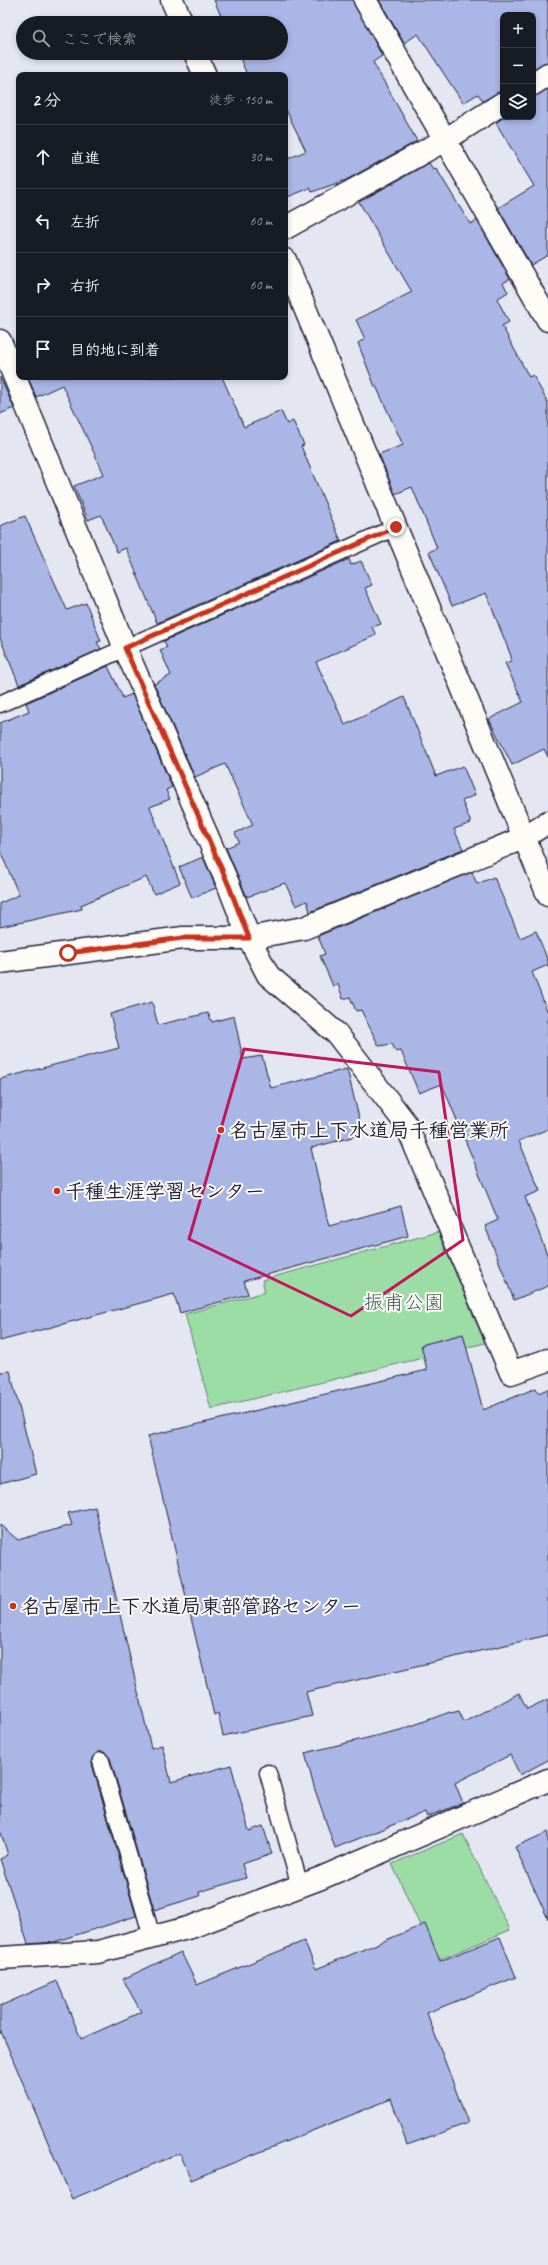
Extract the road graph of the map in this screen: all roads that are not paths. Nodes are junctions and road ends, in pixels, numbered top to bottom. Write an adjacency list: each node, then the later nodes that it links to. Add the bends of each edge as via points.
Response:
1 (172, 0): 3 (street)
2 (366, 0): 9 (street)
3 (179, 16)
4 (198, 60): 5 (street)
5 (204, 72)
6 (548, 74): 7 (street)
7 (536, 82)
8 (500, 105): 9 (street)
9 (445, 140): 10 (street); 12 (street)
10 (288, 226)
11 (288, 267): 16 (street)
12 (548, 320)
13 (7, 355): 14 (street)
14 (16, 377)
15 (17, 380): 17 (street)
16 (396, 527): 17 (lane); 20 (street)
17 (125, 648): 18 (lane); 22 (street, via 229,886)
18 (0, 704)
19 (548, 822): 20 (street)
20 (523, 838): 21 (street); 22 (street, via 304,928)
21 (548, 895)
22 (249, 938): 23 (street, via 183,938); 24 (street, via 268,975 336,1034 406,1124 511,1373)
23 (1, 960)
24 (548, 1360)
25 (101, 1761): 29 (lane)
26 (268, 1773): 28 (lane)
27 (548, 1780): 28 (street)
28 (300, 1886): 29 (street, via 191,1927)
29 (152, 1937): 30 (street, via 98,1952)
30 (0, 1958)

